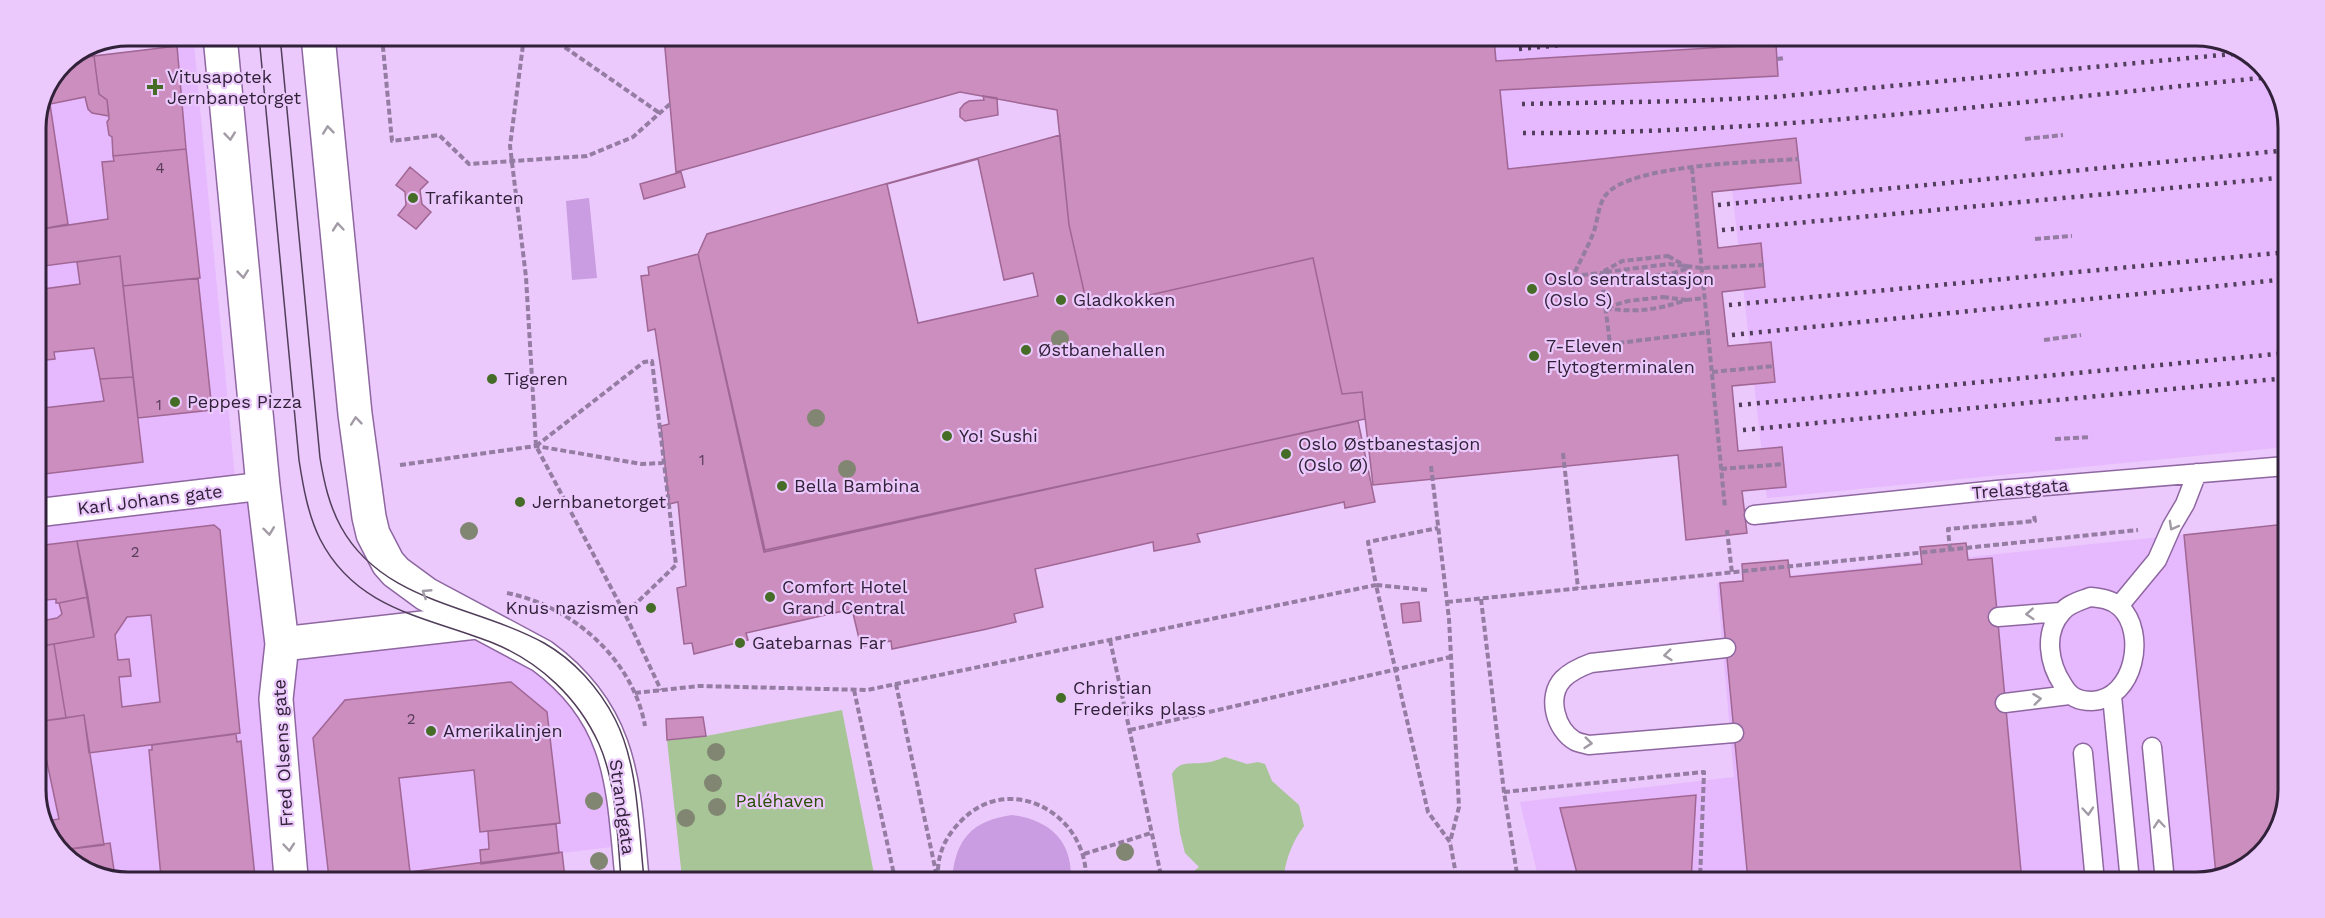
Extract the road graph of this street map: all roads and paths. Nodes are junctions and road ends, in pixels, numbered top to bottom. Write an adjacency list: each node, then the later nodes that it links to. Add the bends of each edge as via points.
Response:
1 (221, 46): 42 (street, one-way to 42)
2 (319, 46): 61 (street, one-way to 2, via 396,572 373,534 356,425)
3 (383, 46): 13 (path, via 392,141 439,135 469,164)
4 (523, 46): 13 (path)
5 (563, 46): 9 (path)
6 (1784, 58): 7 (path)
7 (1777, 59)
8 (670, 104): 9 (path)
9 (661, 114): 13 (path, via 633,137 587,156)
10 (2063, 135): 11 (path)
11 (2025, 139)
12 (1799, 159): 14 (path)
13 (511, 162): 33 (path, via 525,276)
14 (1692, 168): 19 (path); 20 (path, via 1642,175 1624,181 1607,194)
15 (2072, 236): 16 (path)
16 (2035, 239)
17 (1764, 265): 19 (path)
18 (1689, 268): 19 (path); 21 (path, via 1669,264); 21 (path, via 1625,279); 21 (path, via 1668,256 1622,261)
19 (1702, 268): 23 (path)
20 (1575, 272)
21 (1601, 273): 22 (path); 25 (path)
22 (1582, 275)
23 (1705, 298): 24 (path); 26 (path)
24 (1686, 300): 25 (path, via 1663,297); 25 (path, via 1664,308 1629,312)
25 (1605, 308): 26 (path, via 1610,345)
26 (1708, 332): 30 (path)
27 (2081, 335): 28 (path)
28 (2044, 340)
29 (1774, 366): 30 (path)
30 (1712, 372): 40 (path)
31 (2091, 437): 32 (path)
32 (2055, 439)
33 (536, 446): 35 (path, via 642,464); 35 (path, via 644,362 652,361); 38 (path); 59 (path)
34 (1563, 453): 53 (path)
35 (663, 463): 59 (path, via 676,565)
36 (1784, 464): 40 (path)
37 (1431, 466): 49 (path)
38 (390, 467)
39 (2278, 467): 41 (lane, Trelastgata)
40 (1721, 469): 45 (path)
41 (2197, 473): 46 (lane, Trelastgata); 48 (lane, one-way to 48, via 2186,504)
42 (264, 486): 43 (street, Karl Johans gate); 63 (street, one-way to 63)
43 (47, 512)
44 (2034, 512): 50 (path, via 2035,521 1948,529)
45 (1726, 513)
46 (1754, 515)
47 (1727, 524): 51 (path)
48 (2172, 526): 50 (path); 57 (lane, via 2157,560)
49 (1438, 528): 52 (path, via 1368,542); 56 (path)
50 (1950, 550): 51 (path)
51 (1732, 573): 53 (path)
52 (1376, 585): 54 (path); 62 (path); 66 (path)
53 (1578, 588): 55 (path)
54 (1427, 590)
55 (1481, 598): 56 (path); 78 (path)
56 (1447, 602): 65 (path)
57 (2119, 606): 58 (lane, via 2104,598 2090,597); 72 (lane, via 2130,625 2133,660 2122,686)
58 (2061, 612): 60 (lane, one-way to 60); 71 (lane, via 2049,642 2057,676)
59 (625, 614): 68 (path)
60 (1998, 617)
61 (476, 622): 63 (street); 83 (street, Strandgata, via 525,646 556,667 583,693 598,716 611,741 623,786)
62 (1110, 640): 67 (path); 74 (path)
63 (282, 644): 82 (street, Fred Olsens gate, one-way to 82, via 276,699)
64 (1726, 648): 75 (lane, one-way to 75, via 1591,663 1577,668 1561,681 1554,698 1555,712 1563,730 1576,742 1589,745)
65 (1450, 657): 66 (path); 80 (path, via 1459,807)
66 (1396, 668): 74 (path); 80 (path, via 1428,812)
67 (896, 684): 69 (path); 85 (path)
68 (661, 690): 69 (path, via 699,686); 70 (path)
69 (854, 690): 84 (path)
70 (635, 693)
71 (2069, 695): 72 (lane, via 2081,701); 73 (lane, one-way to 71)
72 (2112, 696): 93 (lane)
73 (2005, 704)
74 (1130, 730): 79 (path)
75 (1734, 733)
76 (2152, 747): 94 (lane, one-way to 76)
77 (2083, 753): 92 (lane, one-way to 92)
78 (1504, 792): 90 (path); 91 (path, via 1704,772)
79 (1151, 833): 81 (path); 88 (path)
80 (1450, 842): 89 (path)
81 (1084, 854): 86 (path, via 1074,832 1057,815 1036,803 1012,800 989,803 968,814 950,832); 87 (path)
82 (291, 872)
83 (631, 872)
84 (893, 872)
85 (936, 872)
86 (938, 872)
87 (1085, 872)
88 (1160, 872)
89 (1456, 872)
90 (1517, 872)
91 (1700, 872)
92 (2094, 872)
93 (2129, 872)
94 (2164, 872)

